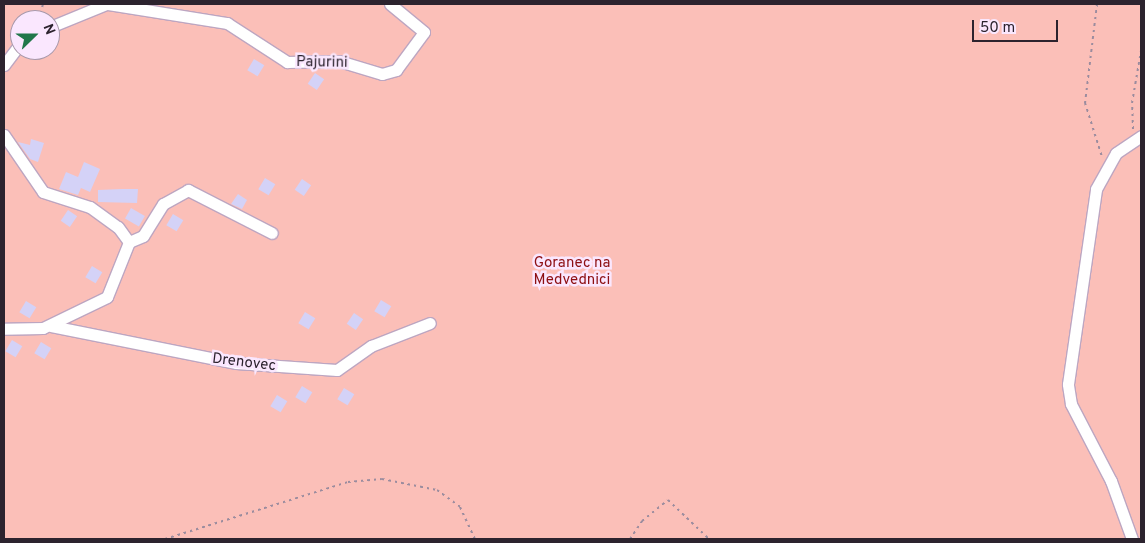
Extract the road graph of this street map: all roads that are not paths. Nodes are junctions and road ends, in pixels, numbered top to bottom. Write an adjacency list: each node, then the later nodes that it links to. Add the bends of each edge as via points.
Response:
1 (107, 4): 2 (street, Pajurini, via 228,23 287,62 339,61 382,74 396,70 424,32); 3 (street, Pajurini)
2 (390, 4)
3 (60, 23)
4 (4, 136): 7 (street, via 43,192 90,207 118,227)
5 (1137, 137): 11 (street, via 1104,169 1086,242 1068,384 1071,404 1111,481)
6 (272, 233): 7 (street, via 188,190 163,204 143,236)
7 (129, 242): 9 (street, via 107,297)
8 (430, 323): 9 (street, Drenovec, via 371,346 337,370 236,364)
9 (51, 326): 10 (street)
10 (4, 329)
11 (1132, 539)

